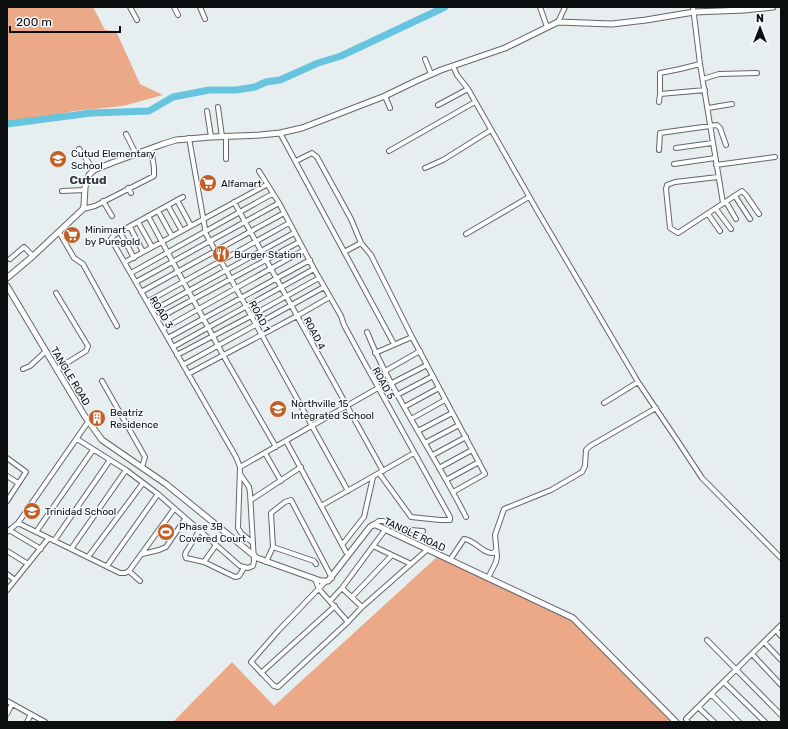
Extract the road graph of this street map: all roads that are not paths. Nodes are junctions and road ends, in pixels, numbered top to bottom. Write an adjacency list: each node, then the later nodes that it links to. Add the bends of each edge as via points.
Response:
1 (130, 7): 10 (street)
2 (174, 7): 8 (street)
3 (200, 7): 9 (street)
4 (540, 7): 12 (street)
5 (565, 7): 11 (street)
6 (773, 7): 7 (street)
7 (693, 10): 11 (street, via 623,23); 14 (street)
8 (178, 15)
9 (205, 19)
10 (137, 20)
11 (558, 22): 12 (street)
12 (547, 27): 15 (street, via 504,48)
13 (425, 59): 17 (street)
14 (700, 64): 18 (street); 21 (street, via 660,73)
15 (453, 66): 17 (street); 19 (street)
16 (757, 73): 18 (street, via 719,74)
17 (431, 74): 22 (street)
18 (703, 79): 20 (street)
19 (468, 89): 23 (street); 26 (street)
20 (705, 90): 21 (street); 29 (street)
21 (660, 94): 24 (street)
22 (385, 96): 28 (street); 33 (street, via 312,125)
23 (476, 102): 32 (street); 44 (street)
24 (659, 102)
25 (732, 104): 29 (street)
26 (438, 105)
27 (218, 107): 36 (street)
28 (390, 108)
29 (708, 108): 31 (street)
30 (207, 110): 35 (street)
31 (710, 126): 38 (street); 39 (street, via 719,126); 43 (street, via 660,133)
32 (491, 130): 52 (street, via 443,160); 64 (street)
33 (280, 133): 36 (street); 49 (street)
34 (126, 134): 45 (street)
35 (210, 137): 36 (street); 37 (street)
36 (224, 137): 48 (street)
37 (189, 138): 40 (street); 81 (street, ROAD 1)
38 (712, 143): 41 (street); 47 (street)
39 (726, 145)
40 (151, 148): 45 (street); 57 (street, via 154,176)
41 (676, 148)
42 (79, 149): 53 (street)
43 (659, 150)
44 (389, 151)
45 (136, 154): 53 (street)
46 (775, 157): 51 (street)
47 (714, 158): 50 (street); 51 (street)
48 (226, 159)
49 (296, 161): 102 (street, via 314,154 351,218); 109 (street)
50 (674, 164)
51 (716, 165): 55 (street)
52 (425, 168)
53 (94, 170): 58 (street, via 89,175)
54 (259, 171): 56 (street, ROAD 5)
55 (718, 177): 69 (street); 76 (street, via 676,182 666,186 670,228 676,233)
56 (266, 185): 61 (street, ROAD 5); 67 (street)
57 (128, 188): 60 (street); 66 (street)
58 (85, 190): 59 (street); 71 (street)
59 (62, 191)
60 (131, 193)
61 (272, 194): 68 (street, ROAD 5); 74 (street)
62 (735, 196): 69 (street); 77 (street, via 743,191); 80 (street)
63 (183, 197): 65 (street)
64 (529, 197): 96 (street); 174 (street)
65 (177, 200): 70 (street); 86 (street)
66 (103, 201): 71 (street, via 91,208); 78 (street)
67 (234, 202): 74 (street, ROAD 4); 81 (street)
68 (278, 203): 75 (street, ROAD 5); 84 (street)
69 (724, 203): 72 (street); 82 (street)
70 (168, 206): 73 (street); 89 (street)
71 (83, 209): 92 (street)
72 (716, 209): 76 (street); 88 (street)
73 (158, 211): 79 (street); 97 (street)
74 (239, 212): 84 (street, ROAD 4); 90 (street)
75 (284, 213): 85 (street, ROAD 5); 94 (street)
76 (708, 214): 91 (street)
77 (759, 214)
78 (112, 216)
79 (148, 216): 83 (street); 99 (street)
80 (750, 218)
81 (203, 219): 86 (street); 90 (street, ROAD 1)
82 (736, 219)
83 (138, 222): 87 (street); 103 (street)
84 (244, 222): 94 (street, ROAD 4); 98 (street)
85 (289, 223): 95 (street, ROAD 5); 100 (street)
86 (191, 226): 89 (street)
87 (130, 227): 93 (street); 107 (street)
88 (731, 229)
89 (182, 231): 97 (street)
90 (206, 231): 98 (street, ROAD 1); 108 (street)
91 (720, 231)
92 (59, 232): 110 (street); 150 (street, via 74,258 83,264)
93 (120, 232): 111 (street); 115 (street, ROAD 3, via 111,239)
94 (250, 232): 100 (street, ROAD 4); 105 (street)
95 (294, 233): 101 (street, ROAD 5); 106 (street)
96 (466, 234)
97 (172, 236): 99 (street)
98 (210, 241): 105 (street, ROAD 1); 116 (street)
99 (163, 242): 103 (street); 108 (street)
100 (256, 242): 106 (street, ROAD 4); 117 (street)
101 (299, 242): 104 (street, ROAD 5); 113 (street)
102 (361, 242): 109 (street); 156 (street)
103 (152, 247): 107 (street)
104 (304, 250): 114 (street, ROAD 5); 118 (street)
105 (215, 251): 117 (street, ROAD 1); 121 (street)
106 (261, 251): 113 (street, ROAD 4); 120 (street)
107 (143, 252): 111 (street)
108 (168, 252): 116 (street); 122 (street)
109 (344, 252): 158 (street)
110 (33, 256): 112 (street, via 23,247); 123 (street)
111 (134, 258): 115 (street)
112 (10, 259)
113 (266, 260): 118 (street, ROAD 4); 126 (street)
114 (310, 260): 119 (street, ROAD 5); 124 (street)
115 (124, 262): 122 (street, ROAD 3)
116 (173, 262): 121 (street); 127 (street)
117 (221, 262): 120 (street, ROAD 1); 128 (street)
118 (271, 269): 124 (street, ROAD 4); 132 (street)
119 (314, 269): 125 (street, ROAD 5); 130 (street)
120 (226, 270): 126 (street, ROAD 1); 133 (street)
121 (178, 272): 128 (street); 134 (street)
122 (131, 273): 127 (street, ROAD 3)
123 (7, 278)
124 (276, 278): 130 (street, ROAD 4); 137 (street)
125 (320, 278): 131 (street, ROAD 5); 136 (street)
126 (232, 280): 132 (street, ROAD 1); 139 (street)
127 (136, 282): 134 (street, ROAD 3)
128 (184, 282): 133 (street); 140 (street)
129 (7, 286): 161 (street, TANGLE ROAD)
130 (281, 287): 136 (street, ROAD 4); 142 (street)
131 (324, 287): 138 (street, ROAD 5); 141 (street)
132 (236, 288): 137 (street, ROAD 1); 143 (street)
133 (189, 291): 139 (street); 144 (street)
134 (141, 292): 140 (street, ROAD 3)
135 (56, 293): 168 (street, via 88,346 86,351)
136 (287, 296): 141 (street, ROAD 4); 145 (street)
137 (241, 297): 142 (street, ROAD 1); 147 (street)
138 (330, 297): 146 (street); 176 (street, ROAD 5)
139 (194, 300): 143 (street); 148 (street)
140 (147, 302): 144 (street, ROAD 3)
141 (292, 305): 146 (street, ROAD 4); 149 (street)
142 (246, 307): 145 (street, ROAD 1); 151 (street)
143 (199, 309): 147 (street); 152 (street)
144 (152, 311): 148 (street, ROAD 3)
145 (251, 316): 149 (street, ROAD 1); 155 (street)
146 (297, 316): 154 (street); 181 (street, ROAD 4)
147 (204, 318): 151 (street); 157 (street)
148 (157, 320): 152 (street, ROAD 3)
149 (256, 325): 154 (street, ROAD 1); 159 (street)
150 (117, 326)
151 (208, 327): 155 (street); 160 (street)
152 (163, 329): 157 (street, ROAD 3)
153 (367, 332): 163 (street)
154 (261, 334): 165 (street); 188 (street, ROAD 1)
155 (213, 336): 159 (street); 164 (street)
156 (412, 336): 158 (street); 162 (street)
157 (168, 338): 160 (street, ROAD 3)
158 (394, 344): 163 (street)
159 (218, 346): 165 (street); 166 (street)
160 (172, 347): 164 (street, ROAD 3)
161 (46, 351): 168 (street, TANGLE ROAD); 169 (street)
162 (420, 351): 167 (street); 170 (street)
163 (375, 353): 170 (street)
164 (177, 355): 166 (street, ROAD 3)
165 (223, 355): 171 (street); 194 (street)
166 (183, 365): 171 (street, ROAD 3)
167 (427, 365): 172 (street); 175 (street)
168 (56, 368): 186 (street, TANGLE ROAD)
169 (23, 369)
170 (385, 371): 175 (street)
171 (188, 374): 204 (street, ROAD 3)
172 (433, 376): 177 (street); 178 (street)
173 (102, 381): 203 (street, via 145,457)
174 (638, 382): 180 (street); 183 (street)
175 (392, 383): 178 (street)
176 (378, 388): 181 (street); 198 (street, ROAD 5)
177 (439, 388): 179 (street); 182 (street)
178 (397, 395): 182 (street)
179 (445, 400): 184 (street); 185 (street)
180 (604, 403)
181 (346, 405): 188 (street); 208 (street, ROAD 4)
182 (404, 407): 185 (street)
183 (656, 408): 243 (street, via 590,446 586,453 585,468 579,474 551,490 505,508 494,535); 250 (street, via 702,478)
184 (452, 413): 187 (street); 189 (street)
185 (411, 419): 189 (street)
186 (88, 422): 191 (street); 203 (street, TANGLE ROAD, via 102,440)
187 (459, 425): 190 (street); 193 (street)
188 (311, 426): 192 (street); 216 (street, ROAD 1)
189 (418, 431): 193 (street)
190 (466, 437): 196 (street); 199 (street)
191 (77, 439): 195 (street); 225 (street)
192 (286, 441): 194 (street); 205 (street)
193 (425, 443): 199 (street)
194 (276, 447): 197 (street)
195 (93, 450): 201 (street); 232 (street)
196 (472, 450): 202 (street); 206 (street)
197 (265, 453): 204 (street); 213 (street)
198 (414, 453): 208 (street); 208 (street, ROAD 5, via 450,520 411,517)
199 (433, 455): 206 (street)
200 (7, 458): 215 (street, via 26,471)
201 (110, 460): 207 (street); 234 (street)
202 (479, 462): 212 (street); 217 (street, via 485,474)
203 (142, 467): 247 (street, TANGLE ROAD)
204 (240, 468): 209 (street)
205 (301, 468): 213 (street); 221 (street)
206 (439, 468): 212 (street)
207 (126, 470): 214 (street); 241 (street)
208 (381, 472): 211 (street)
209 (239, 474): 219 (street, via 249,487); 235 (street, via 239,529)
210 (7, 476): 215 (street)
211 (373, 477): 216 (street); 237 (street, via 364,517)
212 (446, 480): 217 (street)
213 (281, 481): 219 (street)
214 (143, 482): 218 (street); 249 (street)
215 (18, 483): 220 (street)
216 (348, 491): 221 (street)
217 (453, 492): 223 (street)
218 (158, 494): 222 (street); 257 (street)
219 (251, 500): 235 (street)
220 (7, 501)
221 (321, 506): 237 (street)
222 (174, 509): 224 (street); 246 (street)
223 (466, 517)
224 (185, 518): 229 (street); 246 (street, via 166,547)
225 (18, 523): 228 (street); 232 (street)
226 (390, 523): 227 (street, via 381,520); 230 (street); 231 (street, via 410,530)
227 (373, 525): 230 (street, TANGLE ROAD); 261 (street, TANGLE ROAD)
228 (8, 531): 240 (street)
229 (199, 531): 236 (street); 252 (street, via 185,556)
230 (387, 531): 238 (street); 242 (street, TANGLE ROAD)
231 (423, 531)
232 (36, 532): 233 (street)
233 (48, 539): 234 (street); 240 (street)
234 (54, 541): 241 (street)
235 (253, 543): 247 (street)
236 (216, 545): 252 (street); 258 (street)
237 (342, 545): 245 (street)
238 (373, 546): 248 (street); 268 (street)
239 (273, 547): 253 (street); 255 (street, via 314,561); 261 (street, via 271,513 291,500)
240 (41, 549): 254 (street)
241 (71, 549): 249 (street)
242 (428, 549): 251 (street, TANGLE ROAD); 256 (street)
243 (496, 550): 251 (street, via 489,553 464,539); 262 (street, via 496,562)
244 (7, 551): 254 (street)
245 (346, 552)
246 (142, 554): 259 (street)
247 (253, 555): 253 (street, TANGLE ROAD); 258 (street, via 253,566)
248 (392, 555): 256 (street); 270 (street)
249 (88, 557): 257 (street)
250 (781, 558)
251 (450, 560): 262 (street, TANGLE ROAD)
252 (204, 562): 258 (street, via 235,577 239,576)
253 (266, 562): 263 (street, TANGLE ROAD)
254 (28, 564): 264 (street)
255 (316, 564)
256 (411, 564): 273 (street)
257 (107, 566): 259 (street, via 120,573)
258 (244, 568)
259 (129, 571): 265 (street)
260 (7, 574): 264 (street)
261 (332, 578): 266 (street, TANGLE ROAD)
262 (488, 578): 296 (street, TANGLE ROAD, via 573,618)
263 (315, 579): 266 (street, TANGLE ROAD); 267 (street)
264 (15, 580): 269 (street)
265 (140, 581)
266 (326, 581): 267 (street)
267 (319, 588): 271 (street); 283 (street, via 252,660)
268 (342, 588): 270 (street); 271 (street)
269 (7, 590)
270 (352, 597): 273 (street)
271 (330, 601): 272 (street)
272 (335, 606): 274 (street); 283 (street)
273 (362, 607): 274 (street)
274 (348, 622): 283 (street, via 278,687)
275 (781, 625): 276 (street)
276 (776, 630): 277 (street); 279 (street)
277 (781, 636)
278 (707, 640): 282 (street)
279 (764, 642): 280 (street); 281 (street)
280 (752, 654): 282 (street); 285 (street)
281 (781, 660)
282 (736, 670): 284 (street); 292 (street)
283 (261, 673)
284 (724, 682): 286 (street); 299 (street)
285 (781, 685)
286 (711, 694): 289 (street); 298 (street)
287 (7, 701): 288 (street)
288 (12, 704): 290 (street); 291 (street)
289 (698, 707): 293 (street); 297 (street)
290 (7, 714)
291 (31, 714): 294 (street); 295 (street)
292 (781, 715)
293 (686, 721)
294 (27, 722)
295 (45, 722)
296 (676, 722)
297 (714, 722)
298 (739, 722)
299 (765, 722)

